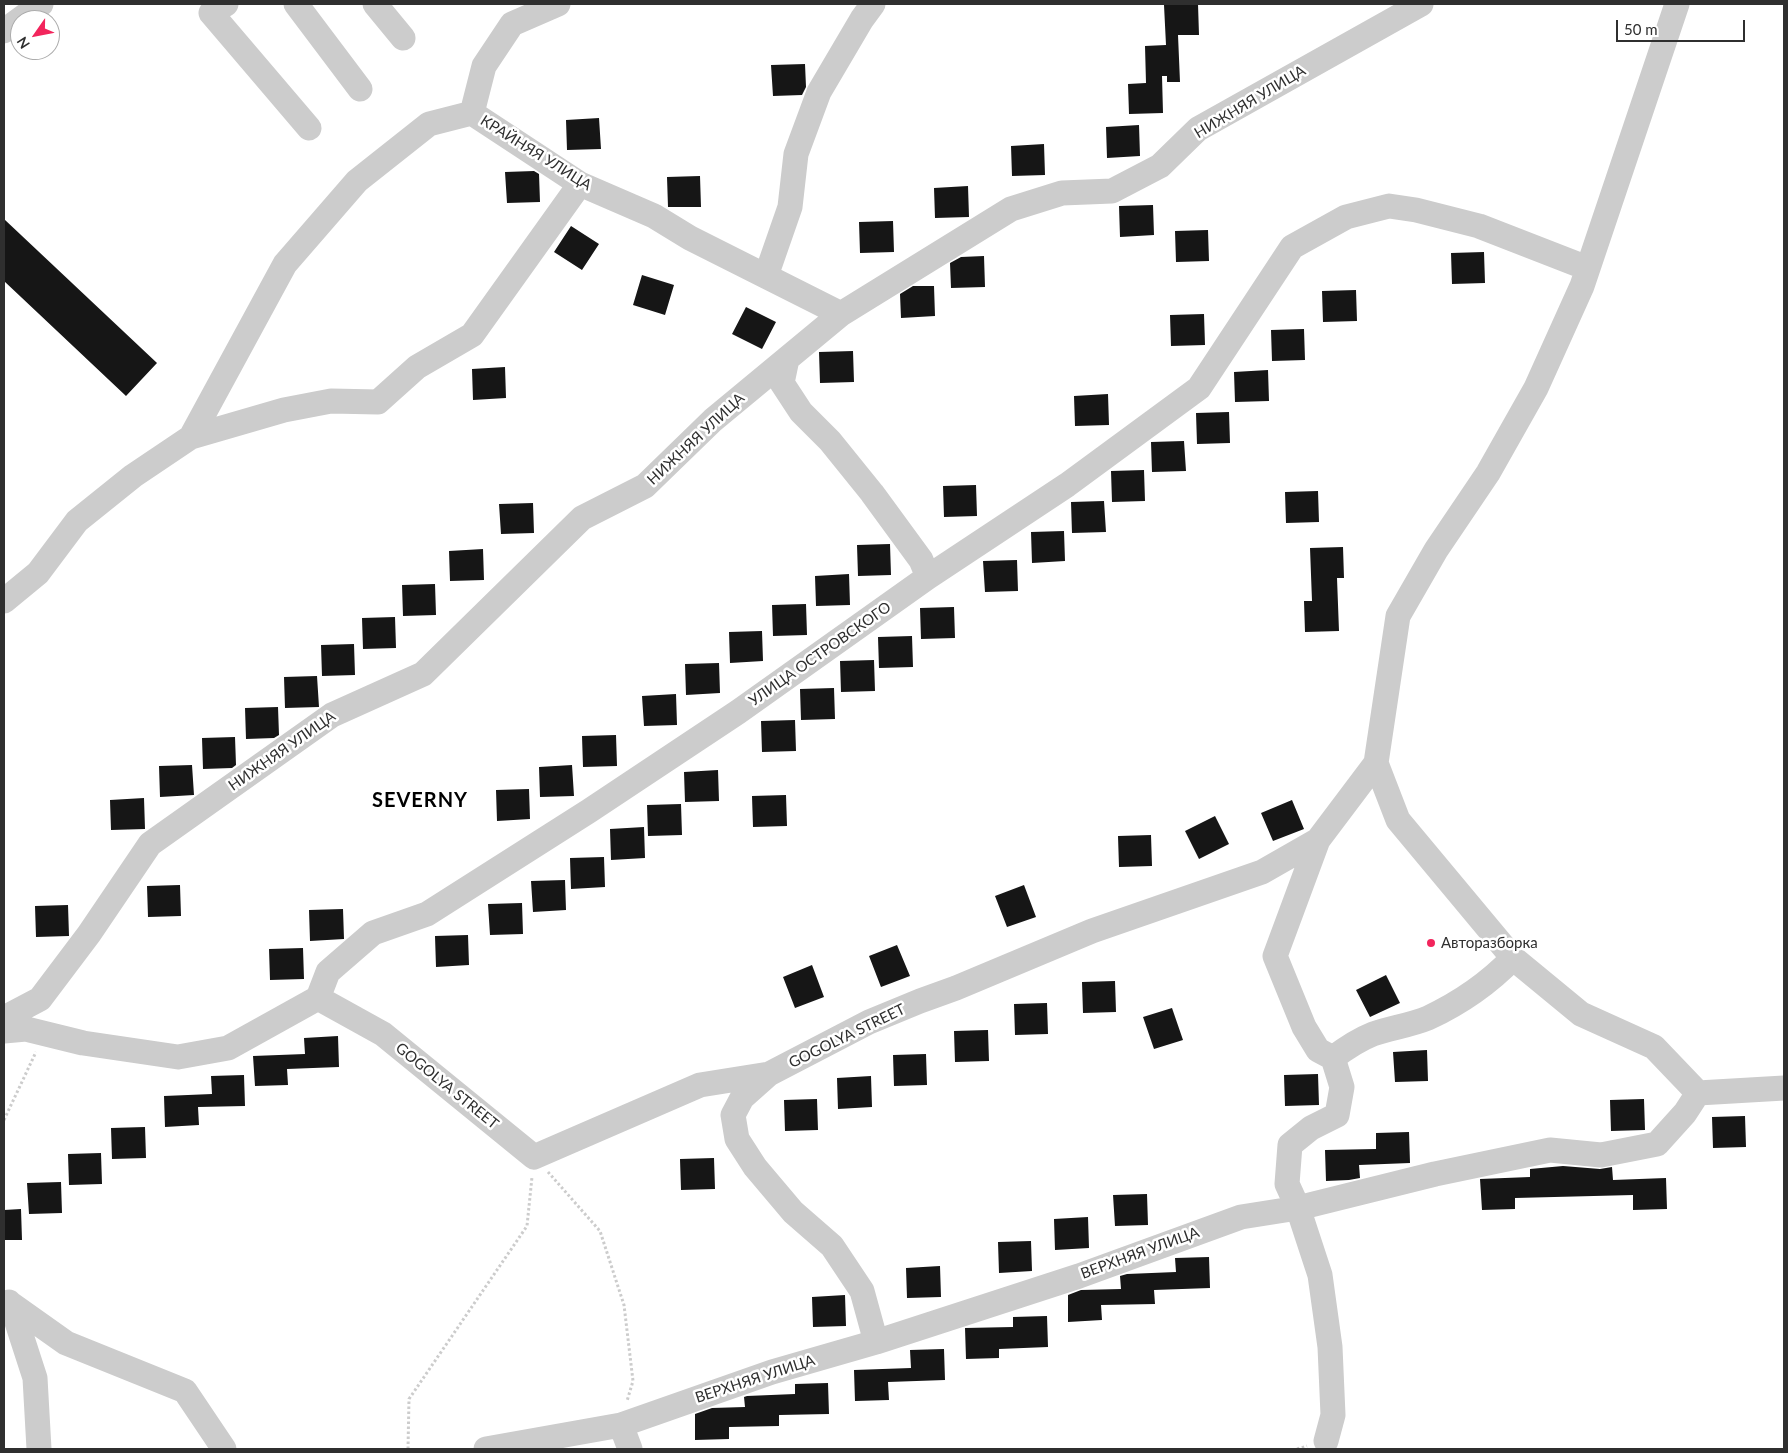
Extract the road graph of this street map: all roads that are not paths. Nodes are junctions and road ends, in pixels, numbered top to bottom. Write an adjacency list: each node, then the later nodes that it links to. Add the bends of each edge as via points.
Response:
1 (41, 4): 9 (street)
2 (226, 4): 13 (street, via 210,13)
3 (296, 4): 11 (street)
4 (375, 4): 10 (street)
5 (558, 4): 12 (street, КРАЙНЯЯ УЛИЦА, via 512,24 484,66)
6 (873, 4): 16 (street, via 819,92 796,154 790,207)
7 (1421, 4): 17 (street, НИЖНЯЯ УЛИЦА, via 1198,129 1160,166 1112,191 1062,193 1011,209)
8 (1677, 4): 15 (street)
9 (4, 32)
10 (403, 38)
11 (360, 89)
12 (472, 112): 14 (street, КРАЙНЯЯ УЛИЦА); 19 (street, via 429,124 357,181 339,201 285,264)
13 (309, 128)
14 (580, 184): 16 (street, КРАЙНЯЯ УЛИЦА, via 654,216); 19 (street, via 472,335 417,366 378,402 331,401 284,410)
15 (1587, 268): 20 (street, УЛИЦА ОСТРОВСКОГО, via 1480,226 1416,210 1389,206 1346,217 1292,247 1199,388 1067,485); 22 (street, via 1536,388 1398,616)
16 (766, 276): 17 (street, КРАЙНЯЯ УЛИЦА)
17 (841, 314): 18 (street, НИЖНЯЯ УЛИЦА)
18 (787, 359): 20 (street, via 782,383 786,390 801,412 830,441 872,493 920,560); 26 (street, НИЖНЯЯ УЛИЦА, via 713,420 645,486 582,518 423,674 332,715 150,844 40,999)
19 (191, 437): 21 (street, via 133,476 77,521 38,573)
20 (928, 577): 25 (street, УЛИЦА ОСТРОВСКОГО, via 738,712 589,811 427,914 374,933 328,972)
21 (4, 600)
22 (1376, 763): 23 (street, GOGOLYA STREET); 24 (street, via 1398,820)
23 (1318, 840): 28 (street, via 1275,956 1304,1027 1318,1050); 29 (street, GOGOLYA STREET, via 1262,872 1092,931 869,1022)
24 (1513, 958): 28 (street, via 1496,976 1458,1002 1427,1018 1373,1034); 31 (street, via 1581,1014 1654,1047)
25 (318, 998): 27 (street, via 228,1048 178,1057 83,1043 26,1029); 29 (street, GOGOLYA STREET, via 383,1034 534,1157 700,1086)
26 (4, 1018)
27 (4, 1031)
28 (1333, 1058): 32 (street, via 1342,1087 1337,1115 1311,1128 1290,1145 1288,1184)
29 (769, 1074): 34 (street, via 742,1098 733,1116 737,1138 761,1175 793,1212 832,1246 862,1291)
30 (1784, 1088): 31 (street)
31 (1698, 1093): 32 (street, ВЕРХНЯЯ УЛИЦА, via 1686,1113 1657,1144 1601,1154 1550,1150)
32 (1298, 1208): 34 (street, ВЕРХНЯЯ УЛИЦА, via 1241,1217 1079,1276); 36 (street, via 1320,1275 1330,1347 1333,1415)
33 (7, 1300): 37 (street, via 35,1378); 38 (street, via 66,1343 186,1391)
34 (876, 1342): 35 (street, ВЕРХНЯЯ УЛИЦА, via 772,1372)
35 (621, 1424): 39 (street, ВЕРХНЯЯ УЛИЦА); 40 (street)
36 (1326, 1441)
37 (39, 1449)
38 (224, 1449)
39 (486, 1449)
40 (630, 1449)

